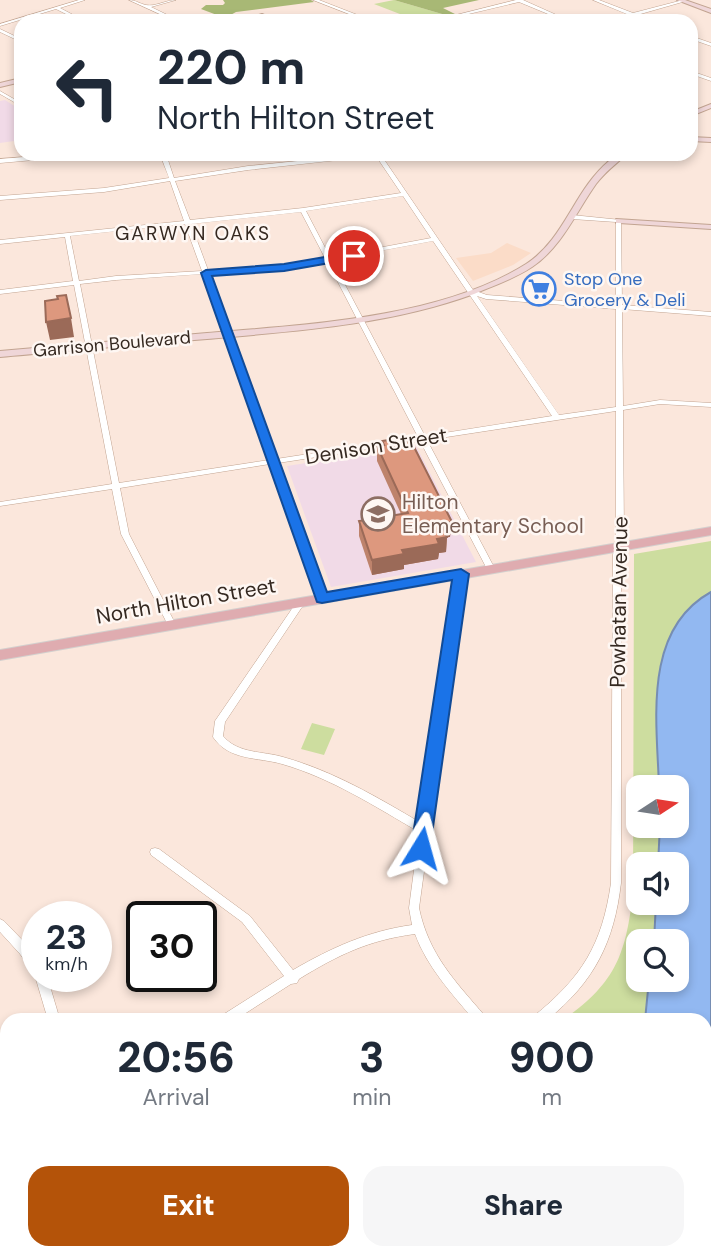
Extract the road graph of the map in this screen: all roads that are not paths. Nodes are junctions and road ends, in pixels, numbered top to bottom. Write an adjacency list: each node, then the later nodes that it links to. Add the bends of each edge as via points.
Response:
1 (83, 0): 8 (street)
2 (131, 0): 9 (street)
3 (174, 0): 9 (street)
4 (315, 0): 14 (street)
5 (519, 0): 15 (street); 16 (street)
6 (595, 0): 17 (street)
7 (682, 1): 10 (main road); 18 (street)
8 (56, 8): 11 (street); 12 (street)
9 (148, 8): 13 (street)
10 (711, 11)
11 (36, 14)
12 (68, 14)
13 (162, 14)
14 (352, 14)
15 (462, 14)
16 (552, 14)
17 (630, 14)
18 (636, 14)
19 (166, 161): 23 (street)
20 (321, 161): 23 (street)
21 (383, 161): 24 (street)
22 (611, 161): 27 (main road, Garrison Boulevard)
23 (173, 179): 25 (street); 28 (street)
24 (405, 194): 26 (street); 32 (street)
25 (0, 198)
26 (303, 210): 28 (street); 34 (street)
27 (572, 217): 29 (street); 37 (main road, Garrison Boulevard, via 537,260)
28 (187, 221): 31 (street); 35 (street)
29 (620, 221): 30 (main road); 39 (street, Powhatan Avenue)
30 (711, 227)
31 (67, 234): 33 (street); 36 (street)
32 (435, 239): 34 (street); 37 (street)
33 (0, 242)
34 (330, 260): 35 (street); 41 (street)
35 (206, 273): 36 (street); 42 (street)
36 (77, 283): 38 (street); 43 (street)
37 (470, 291): 39 (street, via 486,297); 41 (main road, Garrison Boulevard); 47 (street)
38 (0, 292)
39 (620, 307): 40 (street); 46 (street, Powhatan Avenue)
40 (711, 314)
41 (361, 320): 42 (main road, Garrison Boulevard); 48 (street)
42 (228, 335): 43 (main road, Garrison Boulevard); 49 (street)
43 (89, 346): 44 (main road, Garrison Boulevard); 50 (street)
44 (0, 354)
45 (711, 405): 46 (street, Denison Street, via 669,402)
46 (619, 408): 47 (street, Denison Street); 53 (street, Powhatan Avenue)
47 (557, 418): 48 (street, Denison Street)
48 (423, 439): 49 (street, Denison Street); 54 (street)
49 (273, 461): 50 (street, Denison Street); 56 (street)
50 (116, 486): 51 (street, Denison Street); 58 (street, via 128,542)
51 (0, 504)
52 (711, 531): 53 (main road, North Hilton Street)
53 (618, 546): 54 (main road, North Hilton Street); 71 (street, Powhatan Avenue, via 614,904 603,944 584,975)
54 (491, 569): 55 (main road, North Hilton Street)
55 (461, 574): 56 (main road, North Hilton Street); 60 (street)
56 (322, 598): 57 (main road, North Hilton Street)
57 (301, 602): 58 (main road, North Hilton Street); 60 (street, via 220,721 218,737 229,748 313,770)
58 (172, 625): 59 (main road, North Hilton Street)
59 (0, 655)
60 (424, 830): 63 (street, via 414,908)
61 (155, 852): 66 (street, via 246,919)
62 (0, 924): 64 (street)
63 (417, 929): 66 (street, via 365,940); 70 (street, via 427,953)
64 (5, 937): 65 (street)
65 (21, 952)
66 (293, 979): 69 (street)
67 (46, 992): 68 (street)
68 (52, 1013)
69 (237, 1013)
70 (475, 1013)
71 (546, 1013)

